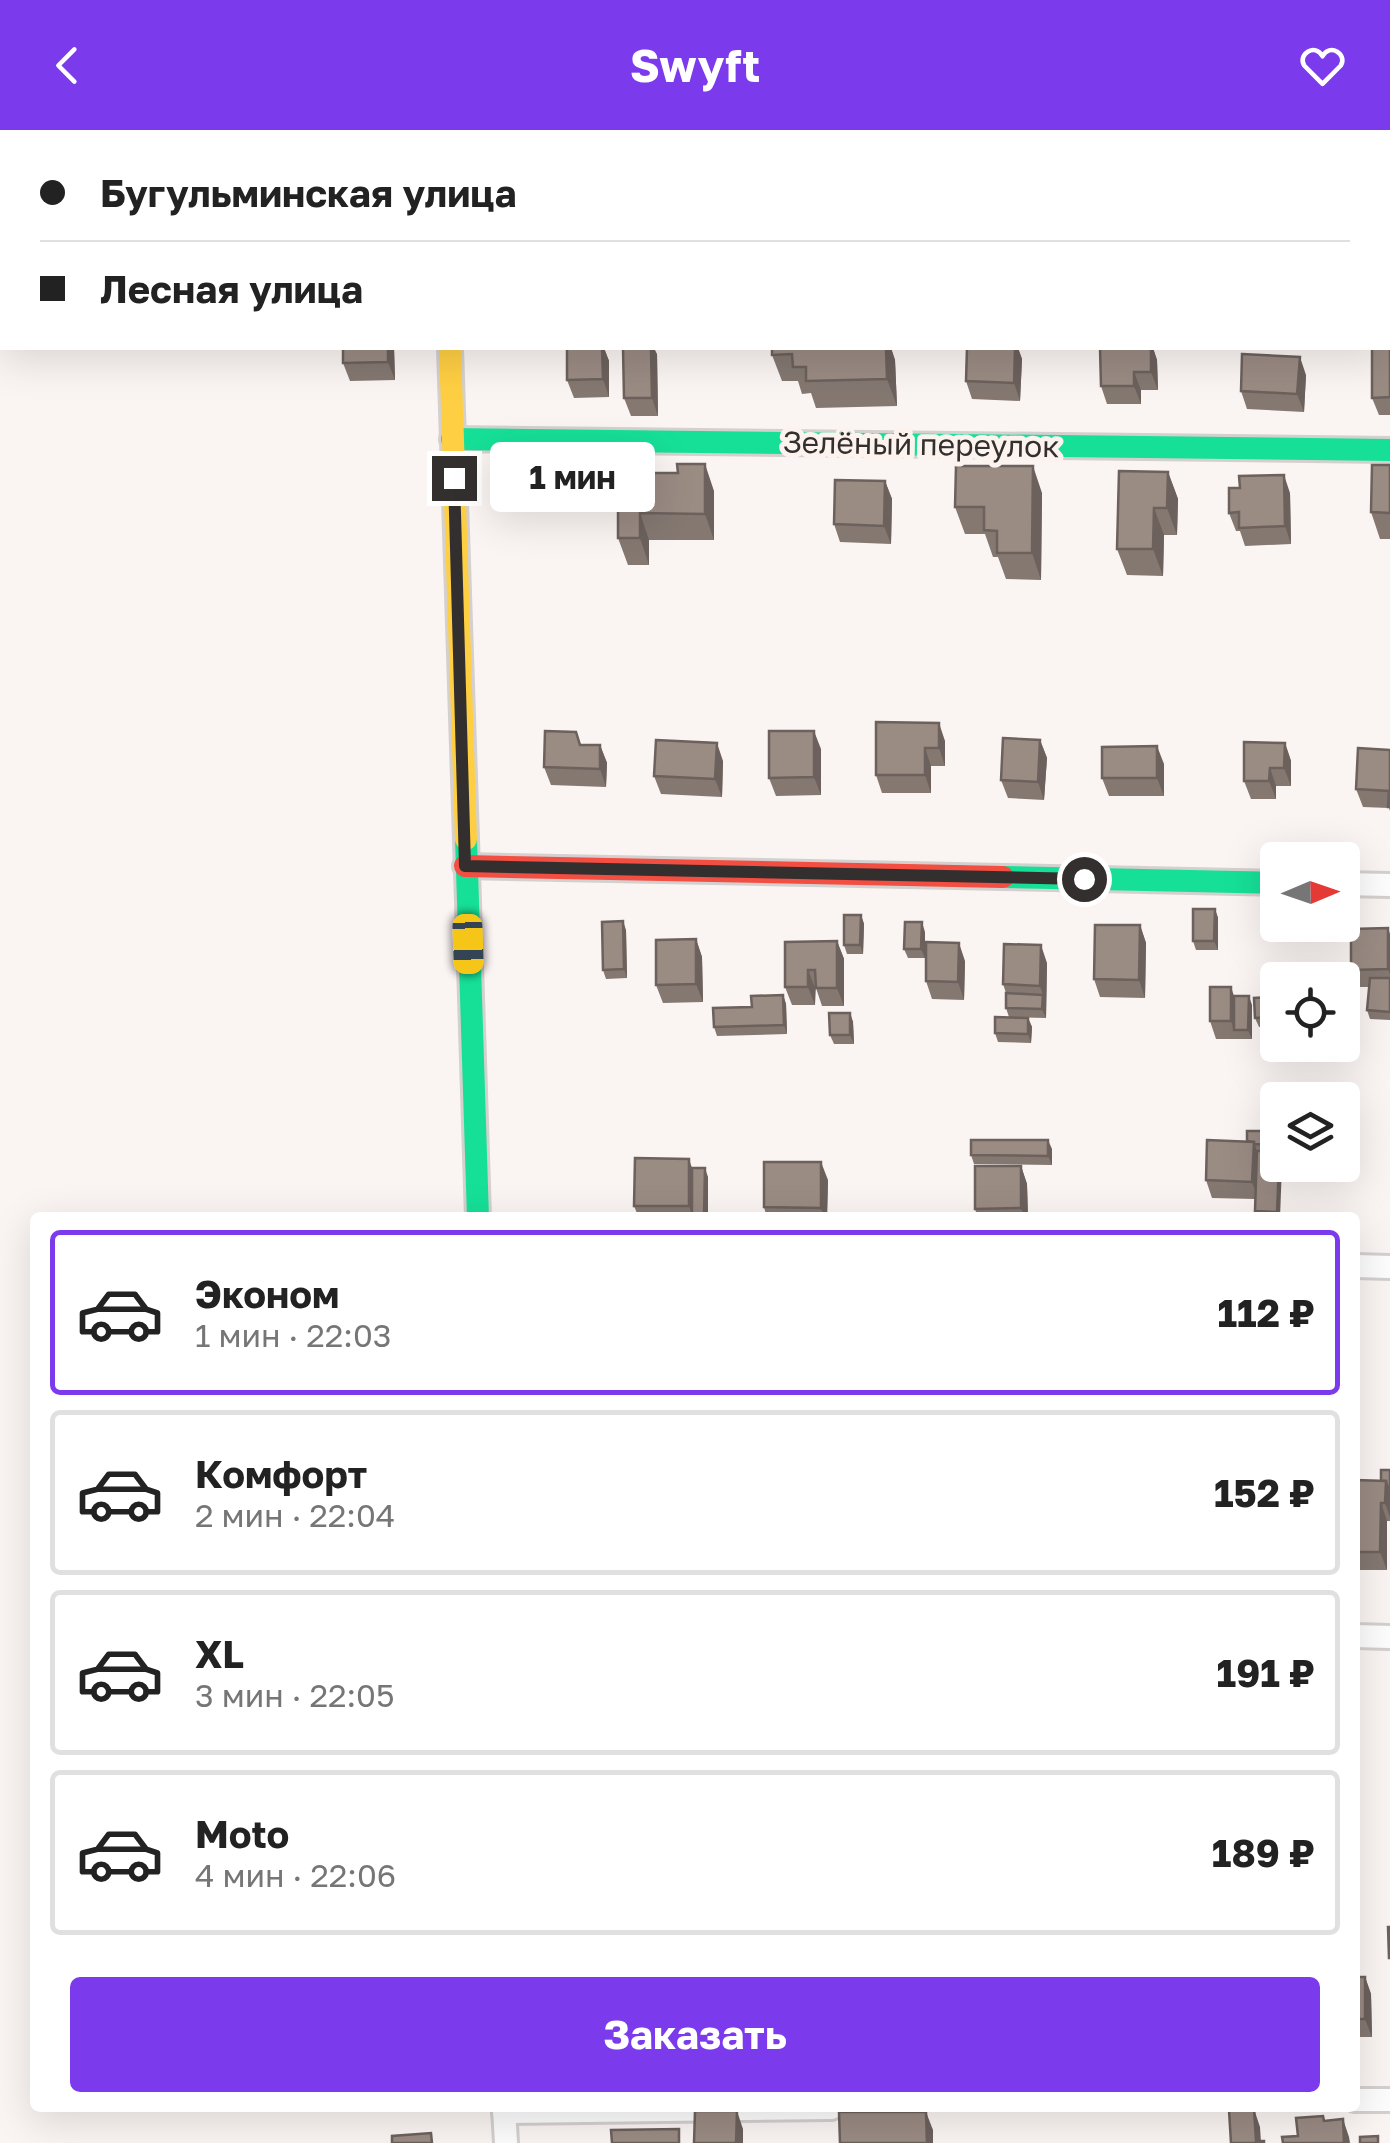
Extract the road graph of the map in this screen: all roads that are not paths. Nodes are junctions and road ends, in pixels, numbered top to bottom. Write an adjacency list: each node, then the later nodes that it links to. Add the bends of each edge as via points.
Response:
1 (450, 350): 2 (street)
2 (452, 439): 3 (street, Зелёный переулок); 4 (street)
3 (1390, 450)
4 (465, 866): 5 (street); 8 (street)
5 (1260, 882)
6 (1360, 884): 7 (street)
7 (1390, 885)
8 (478, 1212)
9 (1360, 1266): 10 (street)
10 (1390, 1267)
11 (1360, 1636): 12 (street)
12 (1390, 1637)
13 (1360, 2100): 14 (street)
14 (1390, 2100)
15 (504, 2112): 16 (street)
16 (506, 2143)

